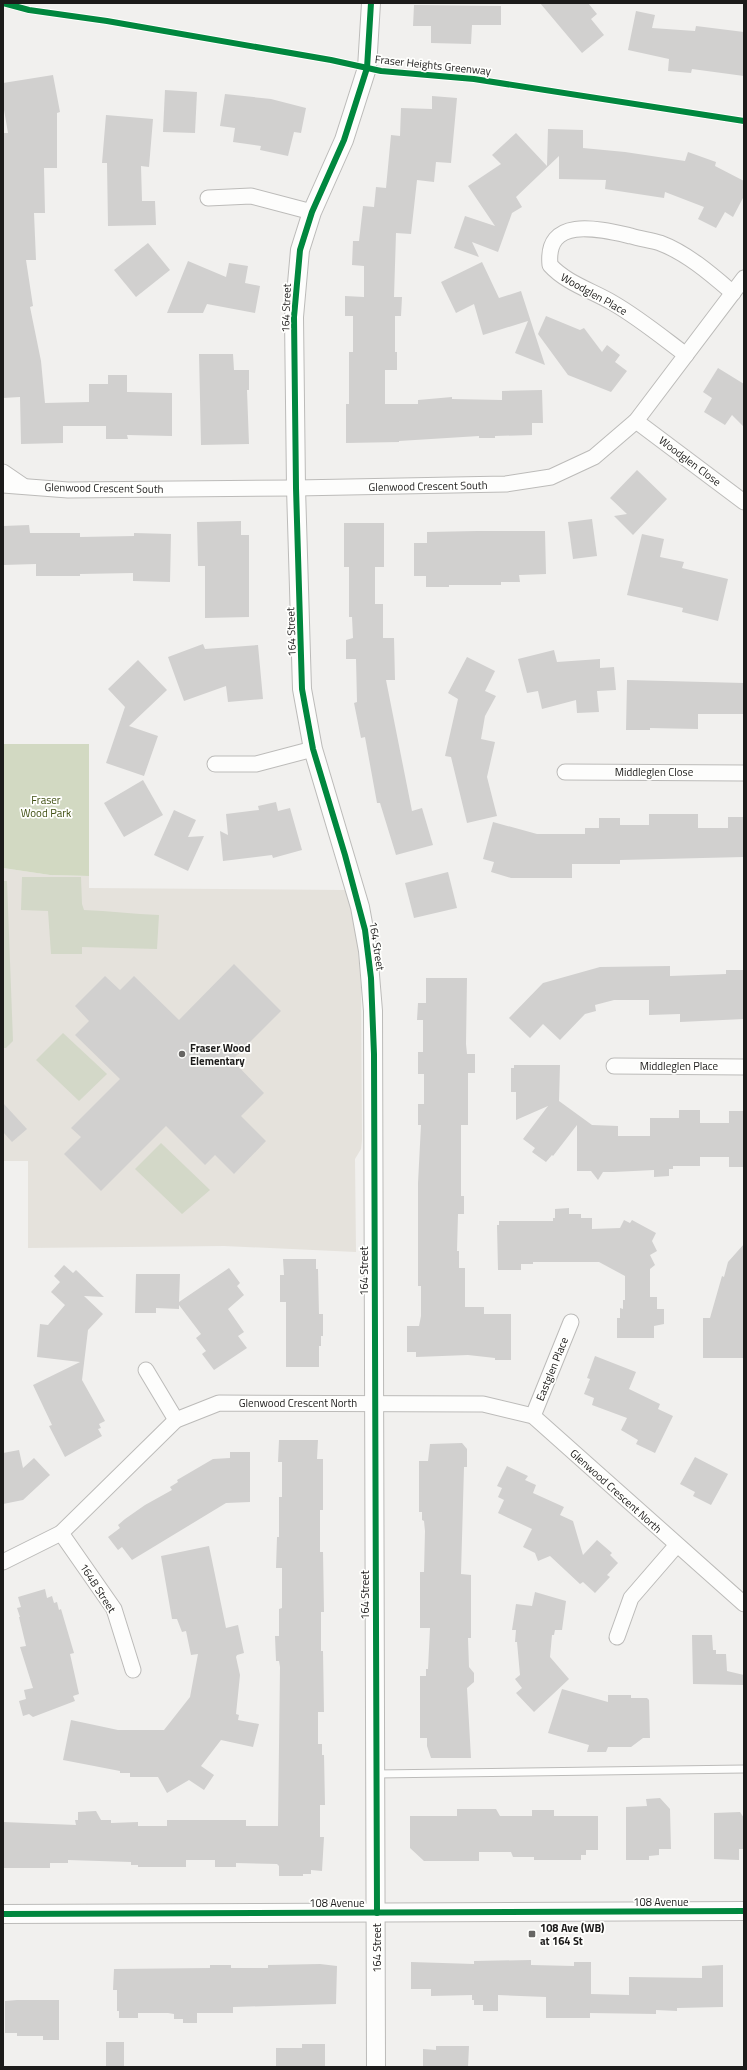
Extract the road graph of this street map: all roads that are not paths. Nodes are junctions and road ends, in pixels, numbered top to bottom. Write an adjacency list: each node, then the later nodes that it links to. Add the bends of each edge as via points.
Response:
1 (371, 3): 3 (street, 164 Street, via 367,68 344,140)
2 (208, 198): 3 (street, via 251,196)
3 (312, 212): 11 (street, 164 Street, via 300,250 294,317)
4 (744, 278): 5 (street, Glenwood Crescent South)
5 (733, 293): 6 (street, Glenwood Crescent South); 6 (street, Woodglen Place, via 702,267 661,244 605,230 579,228 560,234 551,245 550,265 557,273 613,303)
6 (686, 355): 7 (street, Glenwood Crescent South)
7 (636, 421): 11 (street, Glenwood Crescent South, via 594,457 551,477 506,484); 12 (street, Woodglen Close)
8 (3, 472): 10 (street, Glenwood Crescent South)
9 (3, 485): 10 (street, Glenwood Crescent South)
10 (22, 485): 11 (street, Glenwood Crescent South, via 68,490)
11 (296, 488): 13 (street, 164 Street, via 302,689)
12 (744, 502)
13 (313, 749): 14 (street, via 256,764); 21 (street, 164 Street, via 360,907 371,978 374,1054)
14 (215, 764)
15 (565, 772): 16 (street, Middleglen Close)
16 (744, 773)
17 (614, 1066): 18 (street, Middleglen Place)
18 (744, 1066)
19 (571, 1322): 22 (street, Eastglen Place)
20 (146, 1370): 23 (street)
21 (375, 1404): 22 (street, Glenwood Crescent North, via 483,1404); 23 (street, Glenwood Crescent North, via 219,1403); 31 (street, 164 Street)
22 (533, 1416): 25 (street, Glenwood Crescent North)
23 (176, 1420): 24 (street, Glenwood Crescent North)
24 (61, 1533): 26 (street, Glenwood Crescent North); 29 (street, 164B Street, via 114,1609)
25 (676, 1546): 27 (street, Glenwood Crescent North); 28 (street, via 631,1598)
26 (3, 1562)
27 (744, 1604)
28 (617, 1636)
29 (133, 1670)
30 (744, 1769): 31 (lane)
31 (376, 1774): 33 (street, 164 Street)
32 (744, 1911): 33 (street, 108 Avenue)
33 (377, 1913): 34 (street, 108 Avenue); 35 (street, 164 Street)
34 (3, 1914)
35 (376, 2067)

